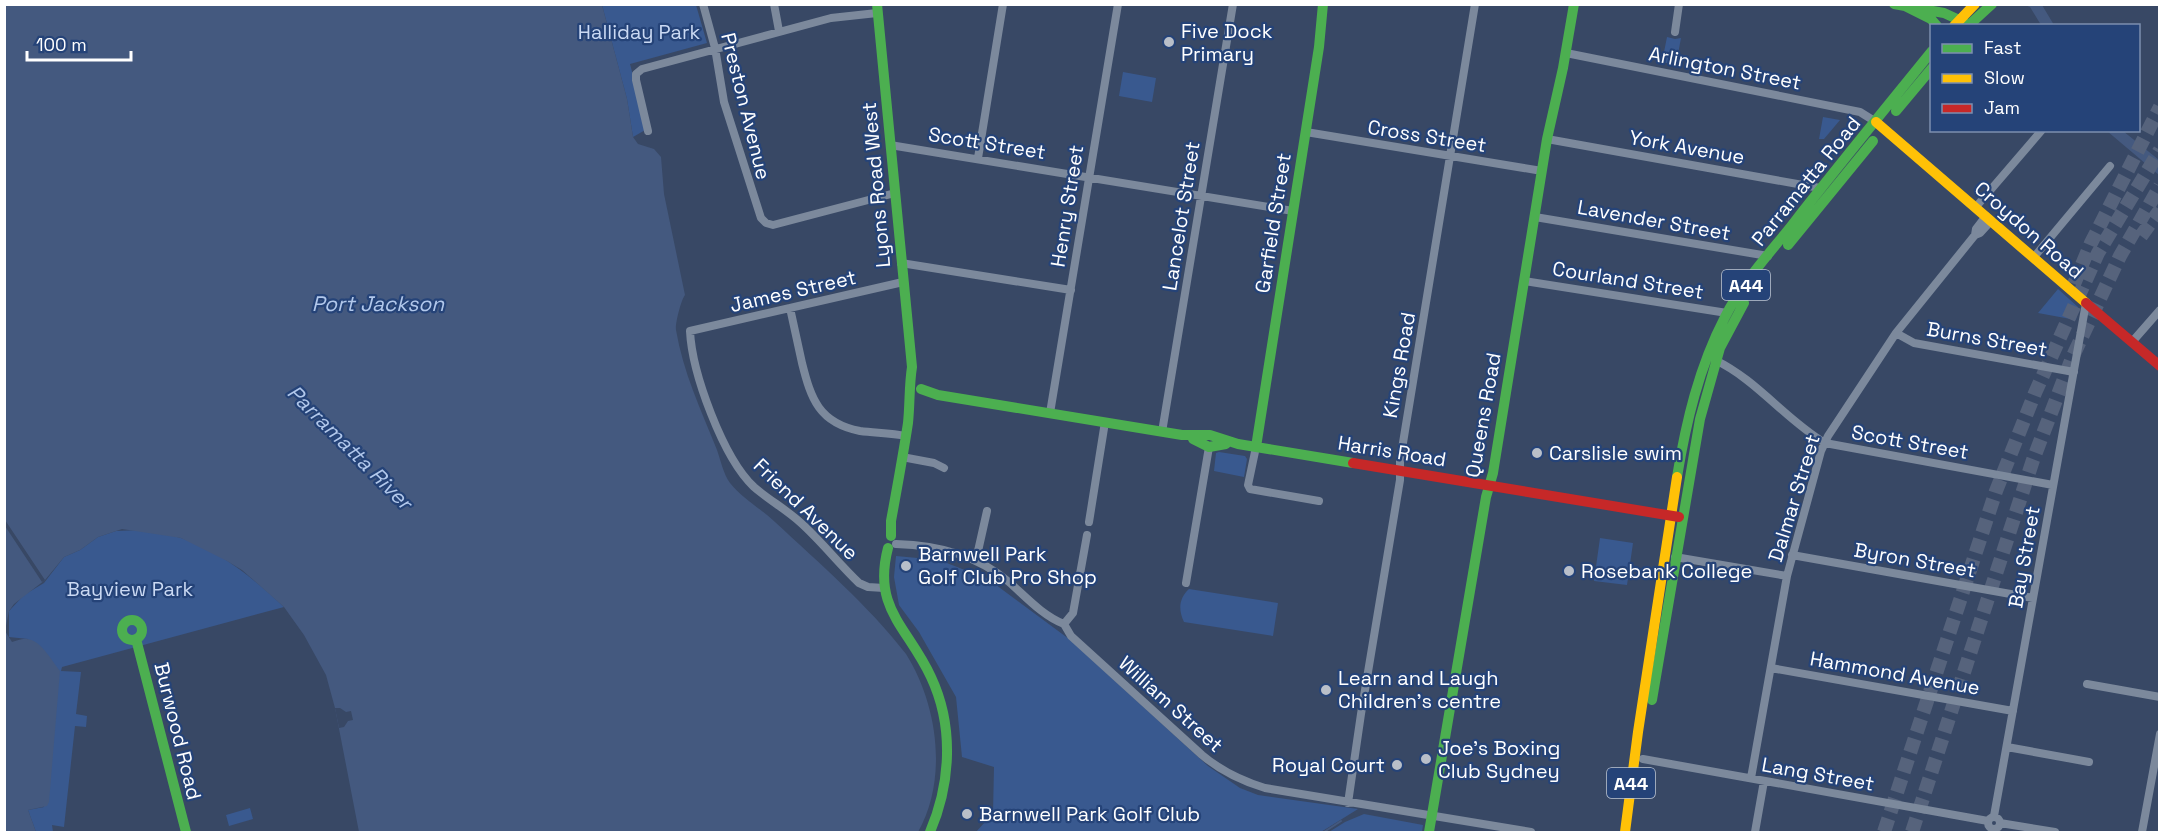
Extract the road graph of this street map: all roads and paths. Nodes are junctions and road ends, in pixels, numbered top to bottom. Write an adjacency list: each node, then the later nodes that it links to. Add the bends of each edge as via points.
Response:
1 (703, 4): 18 (street, Preston Avenue)
2 (774, 4): 16 (street)
3 (1003, 4): 29 (street)
4 (1118, 4): 32 (street, Henry Street)
5 (1233, 4): 35 (street, Lancelot Street)
6 (1323, 4): 24 (main road, Garfield Street)
7 (1475, 4): 28 (street, Kings Road)
8 (1574, 4): 19 (main road, Queens Road)
9 (1679, 4): 17 (street)
10 (1975, 4): 14 (main road)
11 (1992, 4): 14 (main road)
12 (1899, 5): 14 (main road); 15 (main road)
13 (877, 9): 16 (street); 27 (main road, Lyons Road West)
14 (1963, 23)
15 (1935, 24)
16 (778, 31): 18 (street)
17 (1675, 32)
18 (715, 48): 23 (street, via 636,74); 34 (street, Preston Avenue, via 724,102 752,197 765,223 795,220)
19 (1566, 53): 22 (street, Arlington Street, via 1860,112); 26 (main road, Queens Road)
20 (1930, 54): 22 (main road, Parramatta Road / A44)
21 (1930, 70): 22 (main road, Parramatta Road / A44)
22 (1880, 125): 33 (main road, Parramatta Road / A44); 36 (main road, Croydon Road); 53 (main road, Parramatta Road / A44, via 1742,307)
23 (648, 131)
24 (1306, 132): 28 (street, Cross Street); 37 (main road, Garfield Street)
25 (2040, 132): 36 (street)
26 (1547, 139): 31 (main road, Queens Road); 33 (street, York Avenue)
27 (890, 145): 29 (street, Scott Street); 34 (main road, Lyons Road West)
28 (1450, 156): 31 (street, Cross Street); 66 (street, Kings Road)
29 (978, 158): 32 (street, Scott Street)
30 (2109, 166): 41 (street)
31 (1542, 171): 38 (main road, Queens Road)
32 (1089, 177): 35 (street, Scott Street); 45 (street, Henry Street)
33 (1821, 188): 40 (main road, Parramatta Road / A44)
34 (895, 193): 42 (main road, Lyons Road West)
35 (1202, 196): 37 (street, Scott Street); 59 (street, Lancelot Street)
36 (1975, 208): 39 (main road, Croydon Road)
37 (1293, 211): 63 (main road, Garfield Street)
38 (1535, 217): 40 (street, Lavender Street); 43 (main road, Queens Road)
39 (1988, 218): 41 (main road, Croydon Road); 51 (street, Dalmar Street, via 1980,233)
40 (1768, 256): 49 (main road, Parramatta Road / A44)
41 (2034, 257): 46 (main road, Croydon Road)
42 (901, 263): 44 (main road, Lyons Road West); 45 (street)
43 (1524, 281): 49 (street, Courland Street); 67 (main road, Queens Road)
44 (903, 282): 47 (street, James Street); 56 (main road, Lyons Road West)
45 (1071, 290): 57 (street, Henry Street)
46 (2086, 303): 52 (main road, Croydon Road); 55 (street, Bay Street)
47 (790, 308): 50 (street, James Street); 60 (street, via 814,404 831,421 859,431)
48 (2160, 310): 52 (street)
49 (1727, 313): 71 (main road, Parramatta Road / A44, via 1698,381)
50 (690, 332): 80 (street, Friend Avenue, via 704,393 731,459 753,486 801,523 859,583)
51 (1896, 333): 55 (street, Burns Street, via 1914,342); 62 (street, Dalmar Street)
52 (2132, 342): 54 (main road, Croydon Road)
53 (1716, 360): 62 (street, Scott Street); 71 (main road, Parramatta Road / A44)
54 (2160, 366)
55 (2074, 372): 68 (street, Bay Street)
56 (916, 391): 57 (main road, Harris Road); 60 (main road)
57 (1050, 413): 58 (main road, Harris Road)
58 (1105, 422): 59 (main road, Harris Road); 72 (street)
59 (1162, 432): 61 (main road, Harris Road)
60 (906, 436): 64 (main road)
61 (1210, 442): 63 (main road, Harris Road); 79 (street)
62 (1825, 443): 68 (street, Scott Street); 75 (street, Dalmar Street)
63 (1256, 447): 66 (main road, Harris Road); 69 (street, via 1250,489)
64 (902, 457): 65 (street); 74 (main road, via 891,521)
65 (944, 468)
66 (1400, 470): 67 (main road, Harris Road); 94 (street, Kings Road)
67 (1489, 485): 71 (main road, Harris Road); 95 (main road, Queens Road)
68 (2054, 485): 81 (street, Bay Street)
69 (1319, 501)
70 (987, 511): 77 (street)
71 (1677, 516): 76 (main road, Parramatta Road / A44); 102 (main road, Parramatta Road / A44, via 1638,733)
72 (1089, 522)
73 (1087, 535): 82 (street, via 1073,613)
74 (892, 543): 77 (street, William Street, via 937,548); 80 (main road, via 885,560)
75 (1792, 555): 78 (street, Dalmar Street); 81 (street, Byron Street)
76 (1675, 557): 78 (street); 90 (main road, Parramatta Road / A44)
77 (976, 560): 82 (street, William Street, via 1006,579 1052,619)
78 (1787, 576): 84 (street, Dalmar Street)
79 (1186, 583)
80 (884, 588): 99 (main road, via 893,617 932,679 945,726 945,780)
81 (2033, 598): 87 (street, Bay Street)
82 (1064, 624): 94 (street, William Street, via 1071,636 1215,766 1265,788)
83 (136, 639): 98 (main road, Burwood Road)
84 (1771, 668): 87 (street, Hammond Avenue); 92 (street, Dalmar Street)
85 (2087, 684): 86 (street)
86 (2160, 697)
87 (2013, 711): 89 (street, Bay Street)
88 (2160, 734): 106 (street)
89 (2007, 747): 91 (street); 96 (street, Bay Street)
90 (1643, 759): 92 (street, Lang Street); 103 (main road, Parramatta Road / A44)
91 (2089, 762)
92 (1751, 778): 93 (street, Lang Street)
93 (1764, 781): 96 (street, Lang Street); 104 (street)
94 (1348, 803): 95 (street, William Street)
95 (1432, 816): 100 (main road, Queens Road); 101 (street, William Street)
96 (1994, 820): 97 (street, via 1997,828); 105 (street, Lang Street)
97 (1993, 831)
98 (186, 832)
99 (930, 832)
100 (1429, 832)
101 (1527, 832)
102 (1625, 832)
103 (1634, 832)
104 (1755, 832)
105 (2055, 832)
106 (2142, 832)

